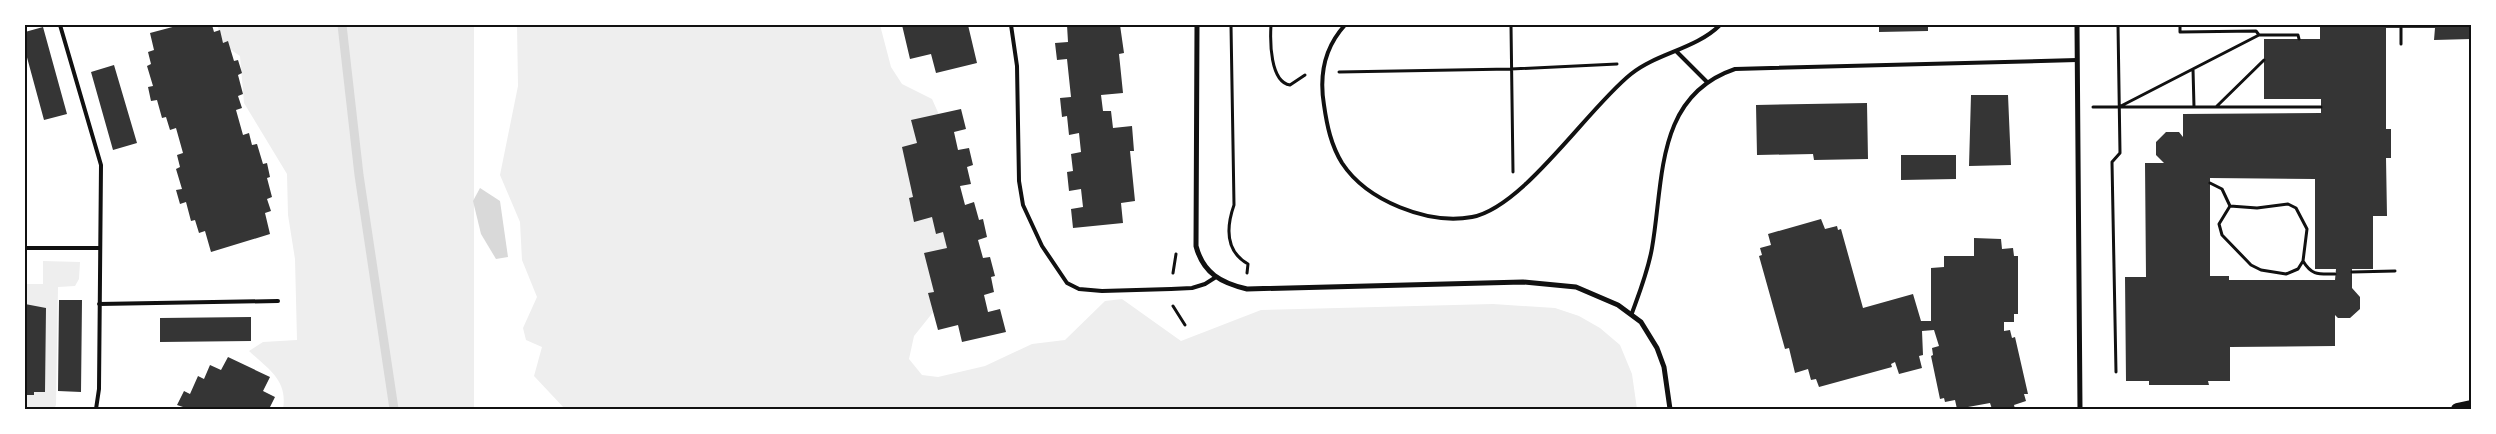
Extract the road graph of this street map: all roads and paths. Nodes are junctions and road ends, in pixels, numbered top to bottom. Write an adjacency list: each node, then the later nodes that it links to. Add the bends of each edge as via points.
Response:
1 (60, 25): 33 (lane, via 101,165)
2 (1011, 25): 40 (lane, via 1017,66 1019,181 1023,205 1042,246 1067,283 1079,289 1102,291 1171,289 1192,288)
3 (1198, 25): 40 (street, via 1196,246 1203,264)
4 (1231, 25): 41 (path, via 1234,205 1228,221 1230,243 1237,258 1248,264)
5 (1271, 25): 22 (path, via 1272,53 1279,79 1284,84 1290,85 1307,74)
6 (1346, 25): 22 (lane, via 1338,33)
7 (1511, 25): 20 (path)
8 (1720, 25): 16 (lane)
9 (2077, 25): 17 (street)
10 (2118, 25): 25 (path)
11 (2180, 25): 13 (path, via 2180,32 2256,32)
12 (2401, 28): 15 (path)
13 (2259, 35): 14 (path, via 2298,35); 21 (path)
14 (2299, 39)
15 (2401, 44)
16 (1676, 51): 19 (lane); 23 (lane)
17 (2077, 60): 23 (lane, via 1735,69); 24 (street)
18 (2264, 60): 27 (path)
19 (1652, 62): 20 (path); 30 (lane, via 1633,72 1613,89 1570,138)
20 (1511, 69): 22 (path); 30 (path)
21 (2193, 69): 25 (path); 26 (path)
22 (1322, 72): 30 (lane, via 1331,140 1342,163 1359,181 1386,200 1417,214 1444,218 1473,217 1497,206)
23 (1707, 82): 44 (lane, via 1683,106 1672,128 1664,159 1647,274)
24 (2078, 107): 25 (path); 49 (street)
25 (2118, 107): 26 (path); 45 (path, via 2120,153 2112,162)
26 (2194, 107): 27 (path)
27 (2216, 107): 28 (path)
28 (2321, 107)
29 (2210, 183): 31 (path, via 2222,189)
30 (1514, 193)
31 (2230, 206): 34 (path, via 2257,208 2288,204 2296,208 2307,228); 34 (path, via 2219,224 2222,235 2251,265 2286,274 2298,269)
32 (25, 248): 33 (lane)
33 (100, 248): 43 (lane)
34 (2303, 261): 39 (path, via 2309,271 2317,275)
35 (1173, 270): 36 (path)
36 (1164, 271)
37 (2352, 272): 38 (path)
38 (2395, 272)
39 (2335, 274)
40 (1216, 277): 41 (street)
41 (1247, 289): 44 (street, via 1523,282 1576,287)
42 (278, 301): 43 (lane)
43 (99, 304): 47 (lane)
44 (1632, 313): 48 (street, via 1658,348)
45 (2116, 372)
46 (2471, 406): 50 (main road)
47 (96, 409)
48 (1670, 409)
49 (2080, 409)
50 (2457, 409)

